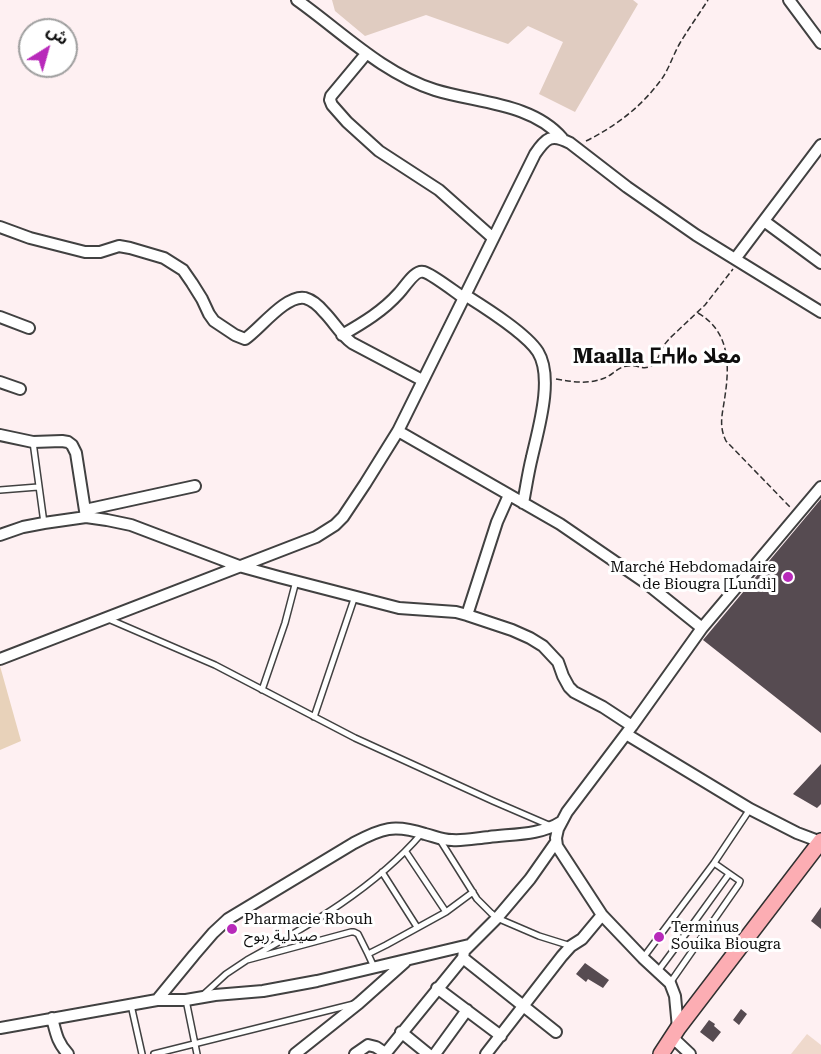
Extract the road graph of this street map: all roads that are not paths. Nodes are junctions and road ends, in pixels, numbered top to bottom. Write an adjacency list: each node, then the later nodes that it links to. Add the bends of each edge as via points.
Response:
1 (297, 0): 4 (street)
2 (789, 0): 3 (street)
3 (821, 43)
4 (366, 54): 5 (street, via 435,90 532,115); 9 (street, via 331,96 332,105 379,151 440,190)
5 (562, 138): 9 (street, via 543,142); 10 (street)
6 (821, 145): 7 (street)
7 (764, 221): 10 (street); 11 (street)
8 (0, 227): 16 (street, via 85,252 119,246 164,258 183,270 214,321 240,338 245,339 279,309 301,298 316,304)
9 (493, 238): 12 (street)
10 (736, 260): 13 (street)
11 (821, 263)
12 (464, 296): 16 (street, via 420,272 385,307); 17 (street); 28 (street, via 506,323 534,347 542,361 541,420)
13 (821, 312)
14 (0, 317): 15 (street)
15 (29, 328)
16 (342, 335): 17 (street)
17 (422, 380): 20 (street)
18 (0, 382): 19 (street)
19 (20, 388)
20 (398, 431): 27 (street); 32 (street, via 335,525 316,537)
21 (0, 435): 22 (street)
22 (33, 441): 24 (lane); 29 (street, via 72,445)
23 (195, 486): 29 (street)
24 (38, 487): 26 (lane); 30 (lane)
25 (821, 487): 37 (street)
26 (0, 490)
27 (508, 495): 28 (street); 35 (street)
28 (523, 503): 37 (street, via 609,557)
29 (86, 514): 30 (street); 32 (street, via 130,525)
30 (44, 523): 31 (street)
31 (0, 535)
32 (239, 566): 33 (street); 36 (street)
33 (296, 581): 34 (street); 39 (lane)
34 (356, 596): 35 (street, via 399,608); 40 (lane)
35 (467, 615): 41 (street, via 512,630 543,646 558,662 574,692 603,707)
36 (105, 618): 38 (street); 39 (lane, via 215,665)
37 (702, 628): 41 (street)
38 (0, 659)
39 (262, 690): 40 (lane)
40 (314, 717): 43 (lane, via 410,764)
41 (629, 730): 42 (street); 43 (street)
42 (750, 809): 46 (street); 49 (lane)
43 (557, 825): 45 (street, via 531,832); 47 (street)
44 (423, 833): 45 (street); 48 (lane); 69 (street, via 405,828 375,832 228,919)
45 (439, 839): 52 (lane)
46 (821, 841): 79 (street)
47 (556, 842): 54 (street); 55 (street)
48 (406, 852): 50 (lane); 53 (lane)
49 (714, 863): 51 (lane); 61 (lane)
50 (382, 872): 56 (lane); 62 (lane, via 328,913)
51 (729, 874): 65 (lane); 66 (lane, via 739,884)
52 (473, 892): 53 (lane); 55 (lane)
53 (446, 912): 56 (lane)
54 (602, 915): 58 (street); 61 (street)
55 (497, 918): 57 (street); 58 (lane)
56 (417, 927): 59 (lane)
57 (469, 945): 60 (street); 63 (street)
58 (571, 946): 73 (street)
59 (368, 954): 62 (lane, via 354,932); 64 (lane)
60 (463, 958): 67 (street); 73 (street)
61 (643, 958): 65 (street)
62 (247, 960): 68 (lane)
63 (407, 960): 64 (street); 71 (street)
64 (374, 967): 68 (street, via 263,991)
65 (658, 971): 66 (street)
66 (670, 983): 79 (street, via 675,996)
67 (437, 988): 74 (street); 77 (street)
68 (200, 998): 70 (street)
69 (157, 1000): 70 (street); 72 (street)
70 (186, 1000): 81 (lane)
71 (359, 1003): 81 (lane); 86 (street)
72 (131, 1005): 75 (street); 83 (lane)
73 (524, 1006): 78 (street); 80 (street)
74 (467, 1010): 80 (street); 90 (street)
75 (52, 1018): 76 (street); 82 (street, via 60,1046)
76 (0, 1028)
77 (401, 1032): 88 (street); 89 (street)
78 (556, 1032)
79 (675, 1033): 92 (street); 93 (street)
80 (501, 1036): 91 (street)
81 (195, 1044): 84 (lane); 85 (lane)
82 (68, 1054)
83 (142, 1054)
84 (154, 1054)
85 (197, 1054)
86 (295, 1054)
87 (355, 1054): 88 (street, via 368,1045)
88 (385, 1054)
89 (428, 1054)
90 (435, 1054)
91 (486, 1054)
92 (661, 1054)
93 (690, 1054)

